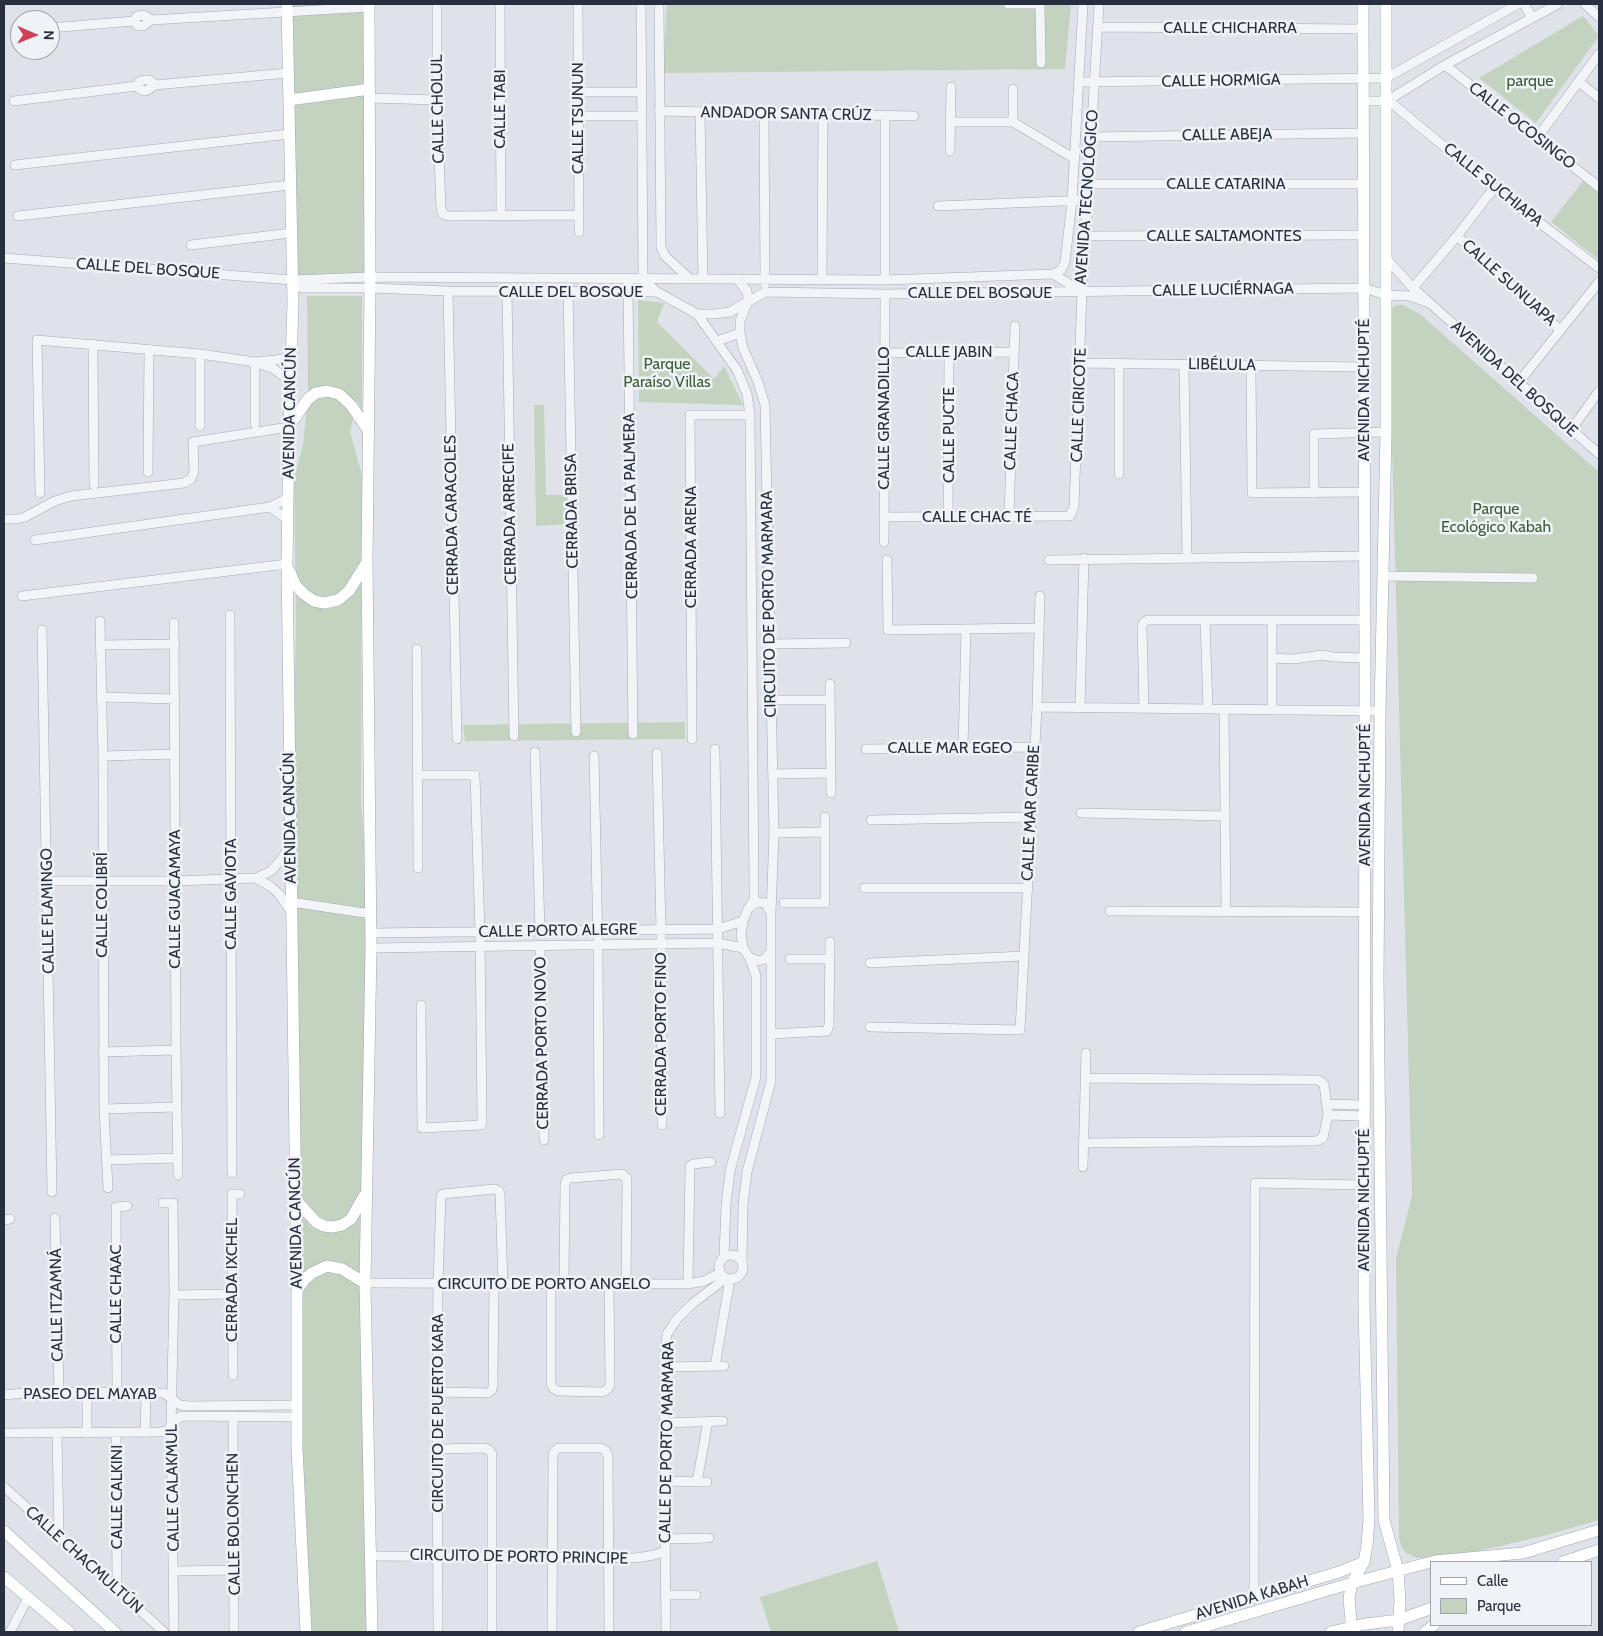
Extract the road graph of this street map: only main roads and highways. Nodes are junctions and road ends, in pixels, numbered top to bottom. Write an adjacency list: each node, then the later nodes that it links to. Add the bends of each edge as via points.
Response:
1 (1362, 4): 11 (main road, AVENIDA NICHUPTÉ)
2 (1386, 4): 12 (main road, AVENIDA NICHUPTÉ, via 1386,432)
3 (369, 6): 5 (main road)
4 (287, 8): 6 (main road, AVENIDA CANCÚN)
5 (370, 94): 6 (main road); 8 (main road)
6 (289, 100): 7 (main road, AVENIDA CANCÚN, via 292,280)
7 (289, 427): 8 (main road, via 308,399 327,391 339,394 351,405); 10 (main road, AVENIDA CANCÚN)
8 (368, 430): 9 (main road)
9 (367, 561): 10 (main road, via 346,594 338,600 321,603 311,600 300,590); 13 (main road, via 371,948)
10 (287, 564): 14 (main road, AVENIDA CANCÚN)
11 (1364, 980): 12 (main road); 17 (main road, AVENIDA NICHUPTÉ, via 1364,1304)
12 (1378, 980): 18 (main road, AVENIDA NICHUPTÉ)
13 (366, 1192): 14 (main road, via 351,1219 332,1227 316,1222); 15 (main road)
14 (295, 1199): 16 (main road, AVENIDA CANCÚN)
15 (365, 1283): 16 (main road, via 342,1269 327,1266 312,1273); 37 (main road)
16 (297, 1290): 36 (main road, AVENIDA CANCÚN, via 296,1417)
17 (1369, 1520): 18 (main road); 24 (main road, AVENIDA NICHUPTÉ)
18 (1384, 1520): 26 (main road, AVENIDA NICHUPTÉ)
19 (1599, 1530): 22 (main road, via 1523,1553)
20 (4, 1531): 35 (main road)
21 (1599, 1550): 23 (main road)
22 (1435, 1561)
23 (1566, 1561)
24 (1364, 1562): 28 (main road, AVENIDA NICHUPTÉ); 29 (main road, AVENIDA KABAH)
25 (1430, 1562): 26 (main road)
26 (1398, 1571): 28 (main road, AVENIDA KABAH); 32 (main road, AVENIDA NICHUPTÉ)
27 (4, 1577): 34 (main road)
28 (1352, 1583): 30 (main road, AVENIDA KABAH); 33 (main road, via 1349,1598)
29 (1235, 1603): 30 (main road); 38 (main road, AVENIDA KABAH)
30 (1272, 1606): 39 (main road, AVENIDA KABAH)
31 (1430, 1609): 32 (main road)
32 (1400, 1620): 33 (main road, via 1365,1624); 41 (main road)
33 (1352, 1630): 40 (main road)
34 (69, 1632)
35 (116, 1632)
36 (306, 1632)
37 (372, 1632)
38 (1139, 1632)
39 (1186, 1632)
40 (1331, 1632)
41 (1398, 1632)

